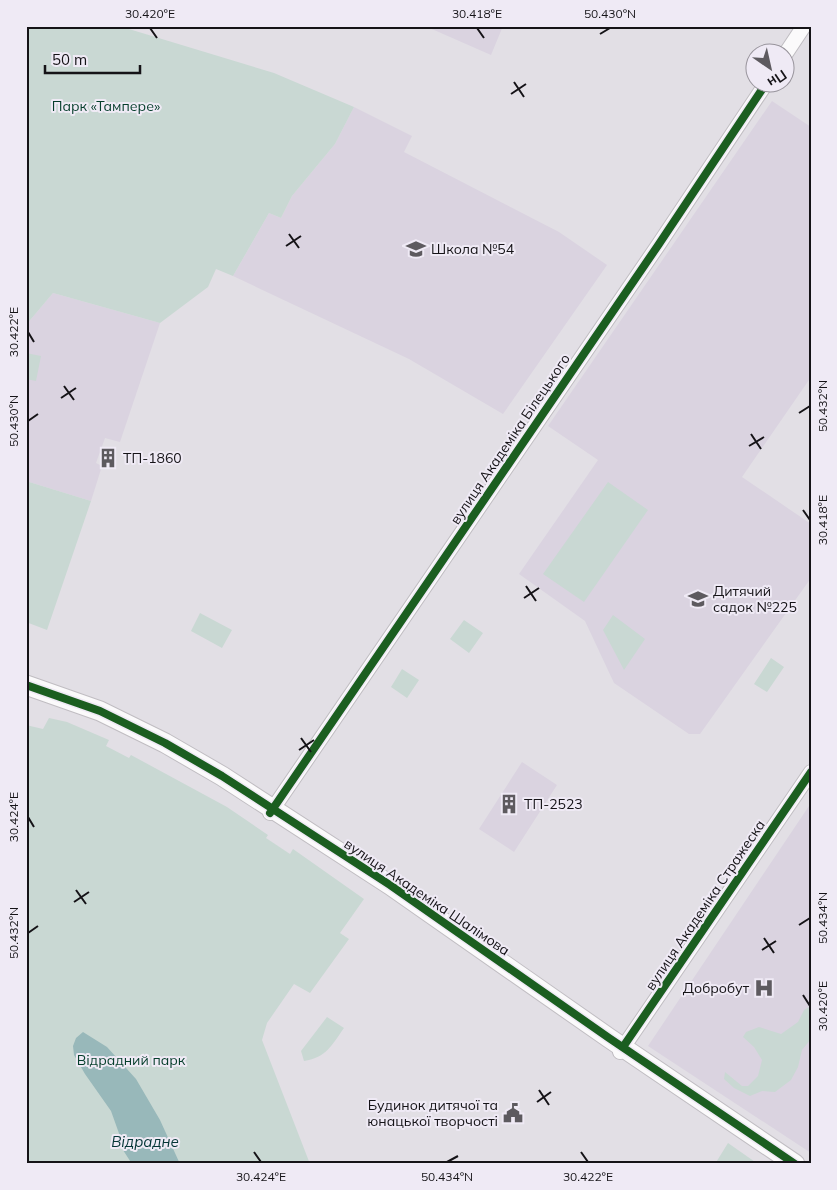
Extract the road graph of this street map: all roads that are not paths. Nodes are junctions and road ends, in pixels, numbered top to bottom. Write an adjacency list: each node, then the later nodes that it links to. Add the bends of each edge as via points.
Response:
1 (804, 26): 2 (street)
2 (793, 42)
3 (760, 92): 7 (street, вулиця Академіка Білецького)
4 (26, 685): 7 (street, вулиця Академіка Шалімова, via 100,711 165,743 222,776)
5 (26, 692): 7 (street, вулиця Академіка Шалімова, via 97,717 160,745)
6 (811, 772): 8 (street, вулиця Академіка Стражеска)
7 (271, 811): 8 (street, вулиця Академіка Шалімова)
8 (622, 1050): 9 (street, вулиця Академіка Шалімова); 10 (street, вулиця Академіка Шалімова)
9 (786, 1164)
10 (795, 1164)

